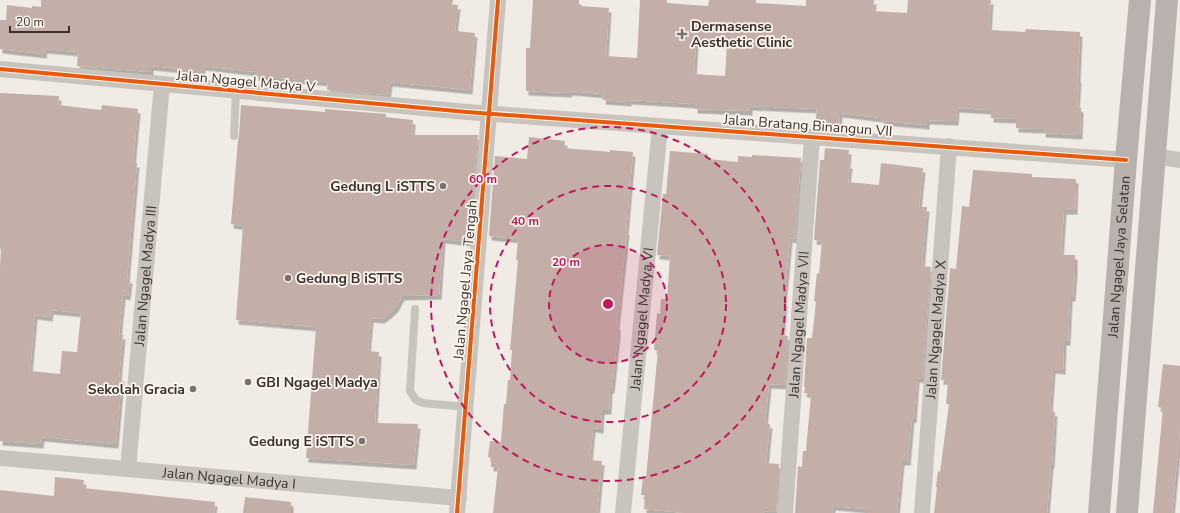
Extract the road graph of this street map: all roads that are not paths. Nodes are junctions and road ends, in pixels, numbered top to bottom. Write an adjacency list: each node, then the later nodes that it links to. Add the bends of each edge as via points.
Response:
1 (498, 0): 7 (street, Jalan Ngagel Jaya Tengah)
2 (1140, 0): 13 (main road, Jalan Ngagel Jaya Selatan)
3 (1167, 0): 12 (main road, Jalan Ngagel Jaya Selatan)
4 (0, 69): 5 (street, Jalan Ngagel Madya V)
5 (162, 84): 6 (street, Jalan Ngagel Madya V); 18 (street, Jalan Ngagel Madya III)
6 (236, 91): 7 (street, Jalan Ngagel Madya V); 9 (lane)
7 (489, 113): 8 (street, Jalan Bratang Binangun VII); 16 (street, Jalan Ngagel Jaya Tengah)
8 (660, 126): 10 (street, Jalan Bratang Binangun VII); 20 (street, Jalan Ngagel Madya VI)
9 (234, 136)
10 (812, 137): 11 (street, Jalan Bratang Binangun VII); 21 (street, Jalan Ngagel Madya VII)
11 (949, 146): 13 (street, Jalan Bratang Binangun VII); 22 (street, Jalan Ngagel Madya X)
12 (1154, 156): 14 (street); 24 (main road, Jalan Ngagel Jaya Selatan)
13 (1126, 160): 23 (main road, Jalan Ngagel Jaya Selatan)
14 (1180, 160)
15 (415, 309): 16 (lane, via 410,391 416,400 422,403)
16 (466, 407): 19 (street, Jalan Ngagel Jaya Tengah)
17 (0, 458): 18 (street, Jalan Ngagel Madya I)
18 (128, 469): 19 (street, Jalan Ngagel Madya I)
19 (458, 505)
20 (623, 513)
21 (785, 513)
22 (922, 513)
23 (1099, 513)
24 (1127, 513)

